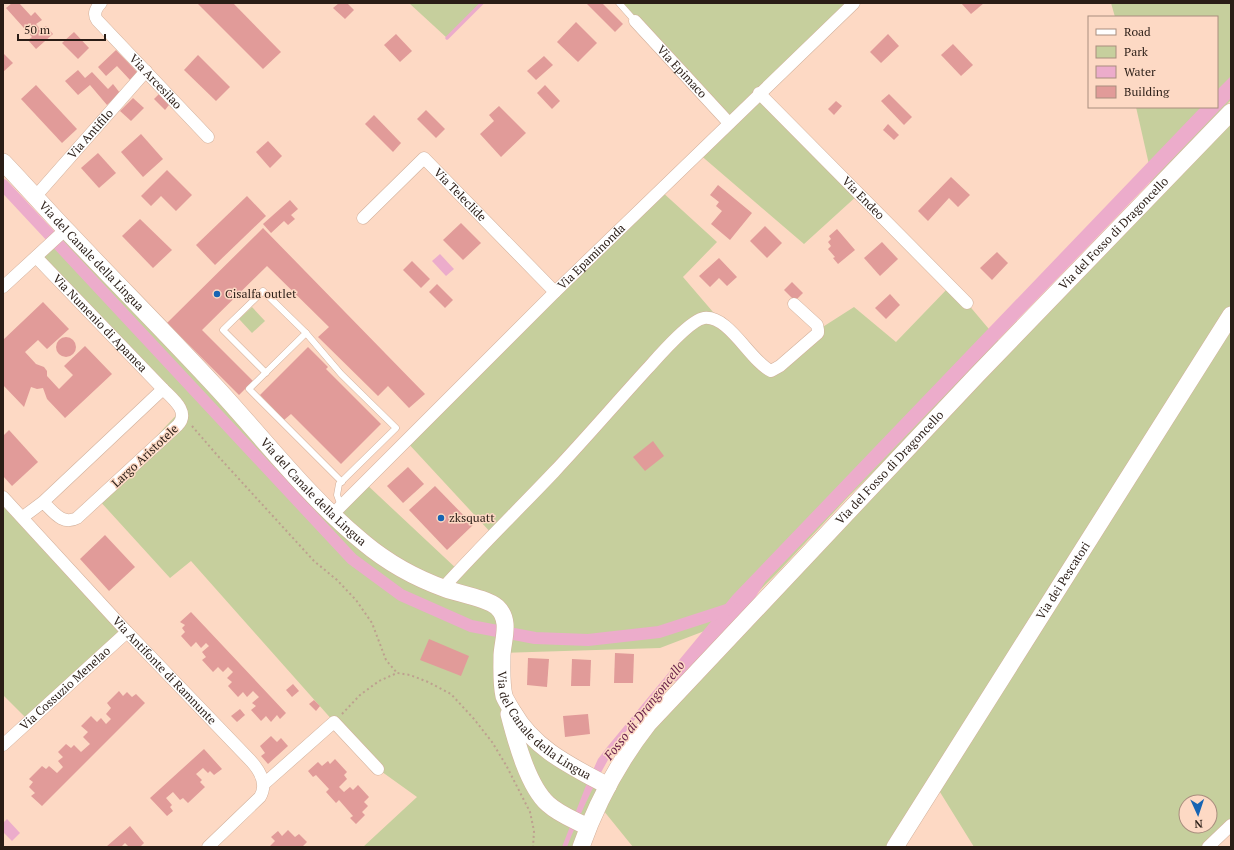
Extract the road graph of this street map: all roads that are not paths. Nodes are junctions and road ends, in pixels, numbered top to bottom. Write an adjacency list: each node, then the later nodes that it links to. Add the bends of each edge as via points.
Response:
1 (619, 3): 4 (lane)
2 (854, 3): 6 (street, Via Epaminonda)
3 (99, 4): 5 (street, Via Arcesilao, via 95,13 98,20)
4 (635, 20): 8 (street, Via Epimaco)
5 (146, 71): 9 (street, Via Arcesilao); 11 (street, Via Antifilo)
6 (759, 93): 8 (street, Via Epaminonda); 17 (street, Via Endeo)
7 (1231, 112): 36 (street, Via del Fosso di Dragoncello, via 976,376 663,708 635,741)
8 (729, 123): 16 (street, Via Epaminonda)
9 (208, 137)
10 (3, 162): 11 (street, Via del Canale della Lingua)
11 (35, 197): 13 (street, Via del Canale della Lingua)
12 (363, 218): 16 (street, Via Teleclide, via 424,158)
13 (63, 232): 14 (street); 26 (street, Via del Canale della Lingua, via 211,381 309,491)
14 (36, 257): 15 (street); 22 (street, Via Numenio di Apamea)
15 (3, 287)
16 (555, 292): 26 (street, Via Epaminonda)
17 (967, 303)
18 (794, 304): 28 (street, via 817,325 818,333 771,371 725,326 716,321 703,318 688,328)
19 (1231, 315): 41 (street, Via dei Pescatori)
20 (306, 333): 21 (lane); 21 (lane, via 263,291 223,330); 23 (lane, via 341,374 396,428)
21 (266, 372): 23 (lane, via 249,389)
22 (163, 390): 25 (street); 25 (street, Largo Aristotele, via 179,406 183,415 173,431 75,519 62,519)
23 (342, 482): 26 (lane, via 338,489)
24 (3, 497): 27 (street, Via Antifonte di Ramnunte)
25 (43, 502): 27 (street)
26 (337, 510): 28 (street, Via del Canale della Lingua, via 364,543 393,564)
27 (22, 517): 29 (street, Via Antifonte di Ramnunte)
28 (443, 588): 30 (street, Via del Canale della Lingua, via 491,603 503,616)
29 (127, 632): 31 (street, Via Cossuzio Menelao); 35 (street, Via Antifonte di Ramnunte, via 251,761)
30 (504, 697): 32 (street, Via del Canale della Lingua, via 522,726); 33 (street)
31 (3, 745)
32 (545, 749): 33 (street); 36 (street, Via del Canale della Lingua)
33 (524, 763): 38 (street, via 542,798 552,808)
34 (378, 769): 35 (street, via 334,722)
35 (264, 784): 39 (street, via 260,797)
36 (606, 785): 38 (street, Via del Fosso di Dragoncello)
37 (1231, 824): 42 (street)
38 (587, 826): 40 (street, Via del Fosso di Dragoncello)
39 (208, 847)
40 (582, 847)
41 (895, 847)
42 (1208, 847)

